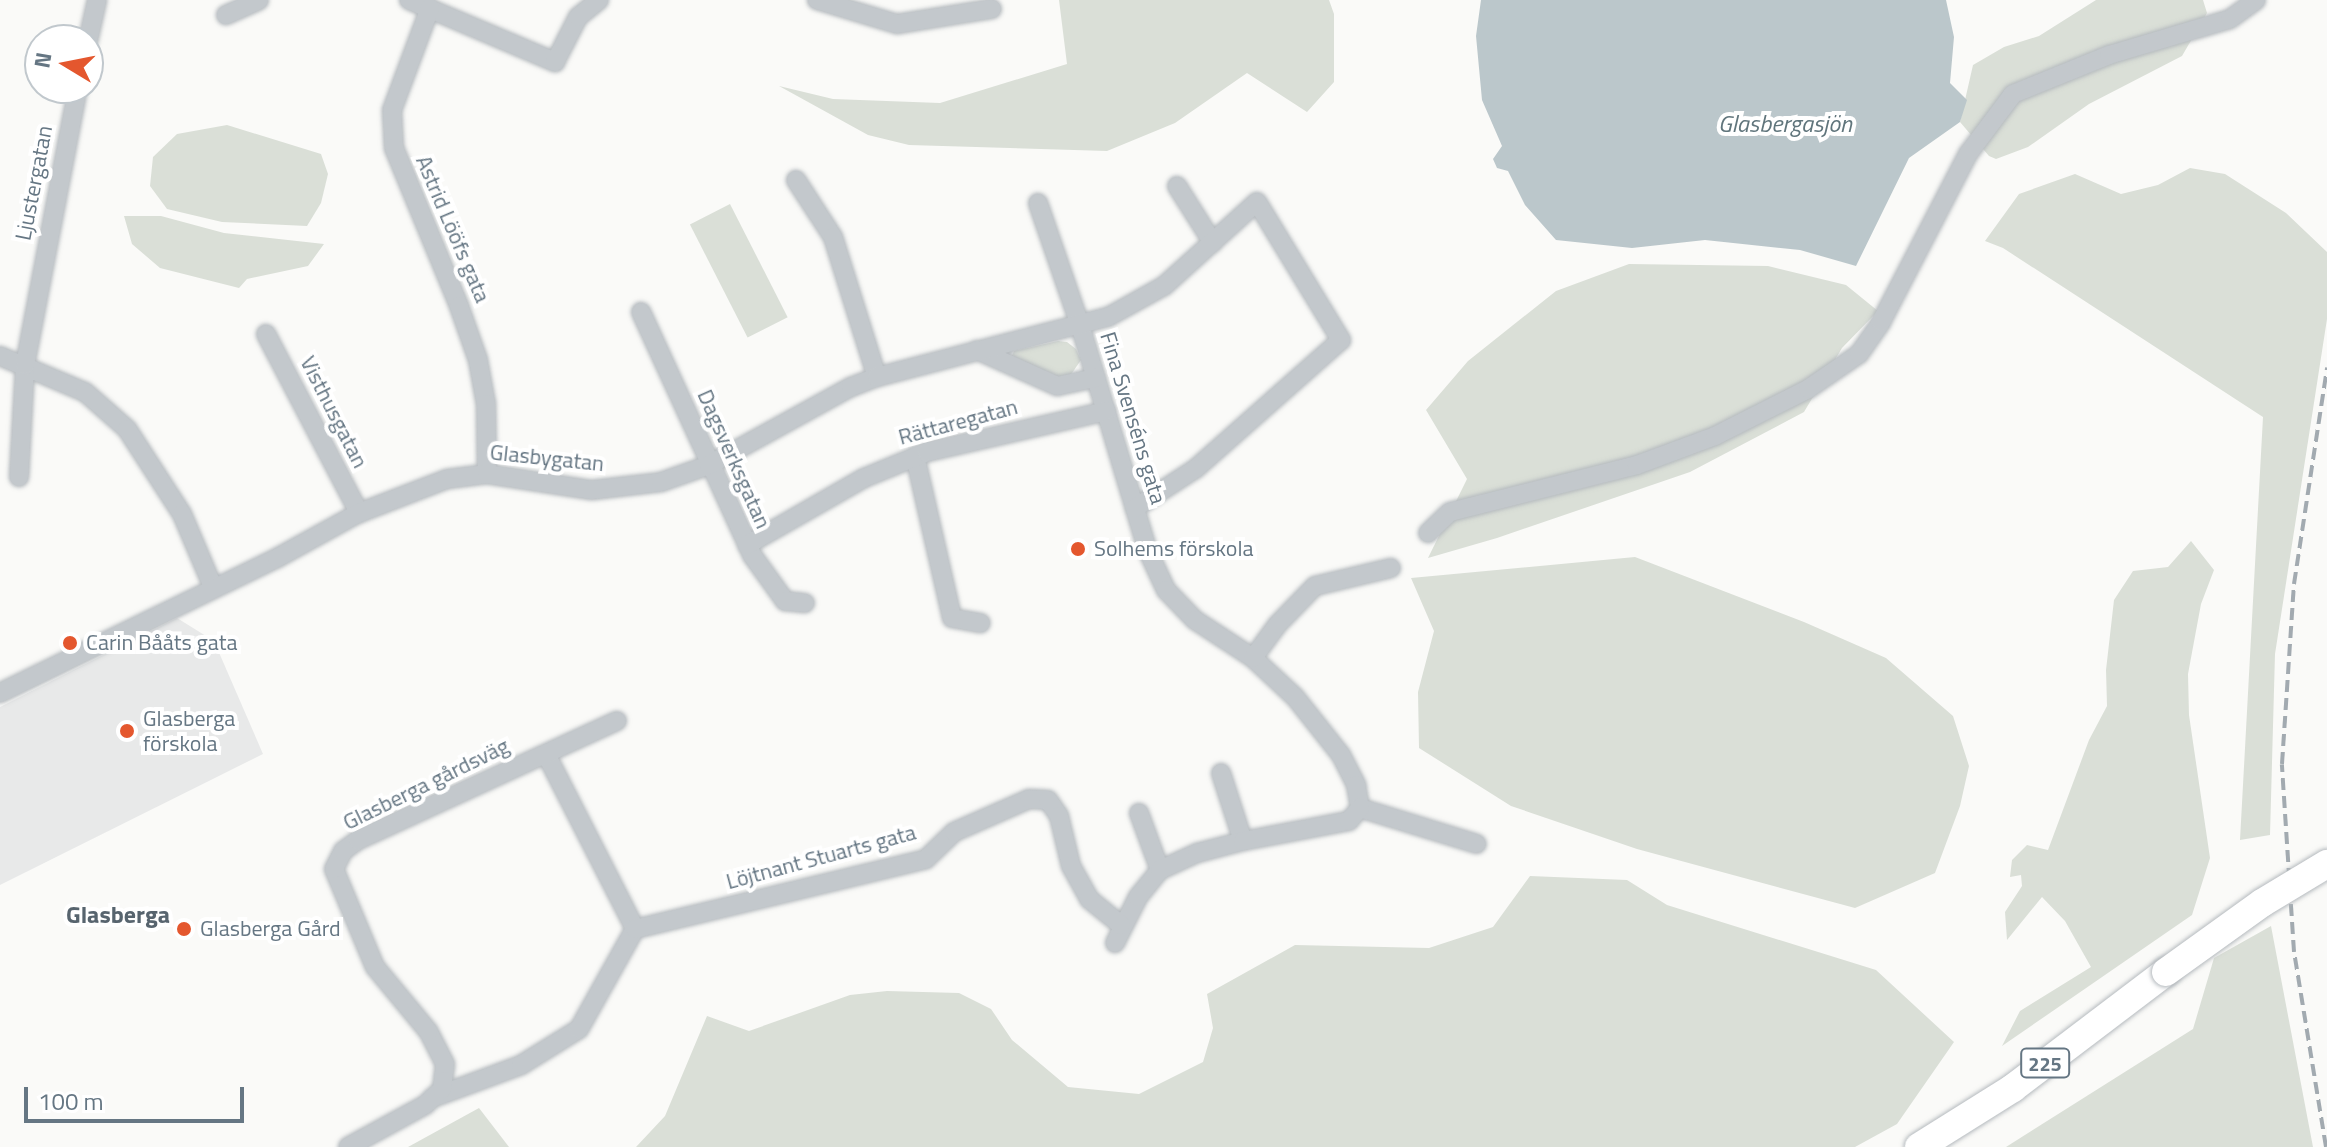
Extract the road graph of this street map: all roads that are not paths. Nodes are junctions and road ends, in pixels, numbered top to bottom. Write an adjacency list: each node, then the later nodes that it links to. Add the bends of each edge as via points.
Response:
1 (97, 0): 10 (street)
2 (259, 0): 9 (street)
3 (409, 0): 7 (street)
4 (599, 0): 7 (street, via 578,17 555,62)
5 (817, 0): 8 (street, via 897,24)
6 (2256, 0): 31 (street, via 2230,19 2109,55 2013,94 1968,154 1881,322 1859,354 1830,375 1715,436 1637,465 1450,512)
7 (430, 8): 27 (street, Astrid Lööfs gata, via 392,110 394,148 478,360 486,404)
8 (992, 9)
9 (226, 15)
10 (92, 24)
11 (74, 104): 21 (street, Ljustergatan)
12 (796, 180): 22 (street, via 833,237)
13 (1177, 186): 15 (street)
14 (1038, 203): 17 (street, Fina Svenséns gata)
15 (1213, 243): 17 (street, Glasbygatan, via 1146,298); 29 (street, Glasbygatan, via 1257,202 1341,340 1195,469)
16 (641, 312): 26 (street, Dagsverksgatan)
17 (1080, 325): 19 (street, Glasbygatan); 23 (street, Fina Svenséns gata)
18 (266, 334): 30 (street, Visthusgatan)
19 (977, 350): 22 (street, Glasbygatan); 23 (street, via 1057,386)
20 (0, 356): 21 (street)
21 (25, 365): 28 (street, Ljustergatan); 34 (street, via 85,392 127,429 182,514)
22 (877, 377): 26 (street, Glasbygatan)
23 (1096, 378): 24 (street, Fina Svenséns gata)
24 (1106, 411): 25 (street, Rättaregatan); 29 (street, Fina Svenséns gata)
25 (915, 456): 32 (street, Rättaregatan, via 864,478); 36 (street, via 952,618)
26 (709, 465): 27 (street, Glasbygatan, via 661,482 592,490); 32 (street, Dagsverksgatan)
27 (487, 474): 30 (street, Glasbygatan, via 447,479)
28 (19, 477)
29 (1135, 508): 37 (street, Fina Svenséns gata, via 1166,590 1195,620)
30 (359, 513): 34 (street, Glasbygatan)
31 (1428, 533)
32 (747, 545): 35 (street, Dagsverksgatan, via 785,601)
33 (1391, 568): 37 (street, via 1315,586)
34 (213, 587): 38 (street, Glasbygatan)
35 (805, 603)
36 (981, 623)
37 (1253, 658): 42 (street, Fina Svenséns gata, via 1295,697 1341,755)
38 (0, 693)
39 (617, 721): 40 (street, Glasberga gårdsväg)
40 (546, 754): 49 (street); 51 (street, Glasberga gårdsväg, via 358,840 343,851 334,869 375,967 428,1031 445,1064 442,1089)
41 (1221, 773): 44 (street)
42 (1360, 808): 44 (street, via 1349,821); 45 (street)
43 (1139, 813): 47 (street)
44 (1243, 841): 47 (street)
45 (1477, 844)
46 (2327, 864): 53 (main road, 225, bridge, via 2262,903 2013,1088)
47 (1160, 870): 48 (street)
48 (1121, 925): 49 (street, Löjtnant Stuarts gata, via 1089,899 1071,866 1059,816 1048,800 1029,799 954,832 926,859); 50 (street)
49 (635, 929): 51 (street, via 579,1029 521,1065)
50 (1115, 943)
51 (432, 1098): 52 (street)
52 (348, 1147)
53 (1919, 1147)

